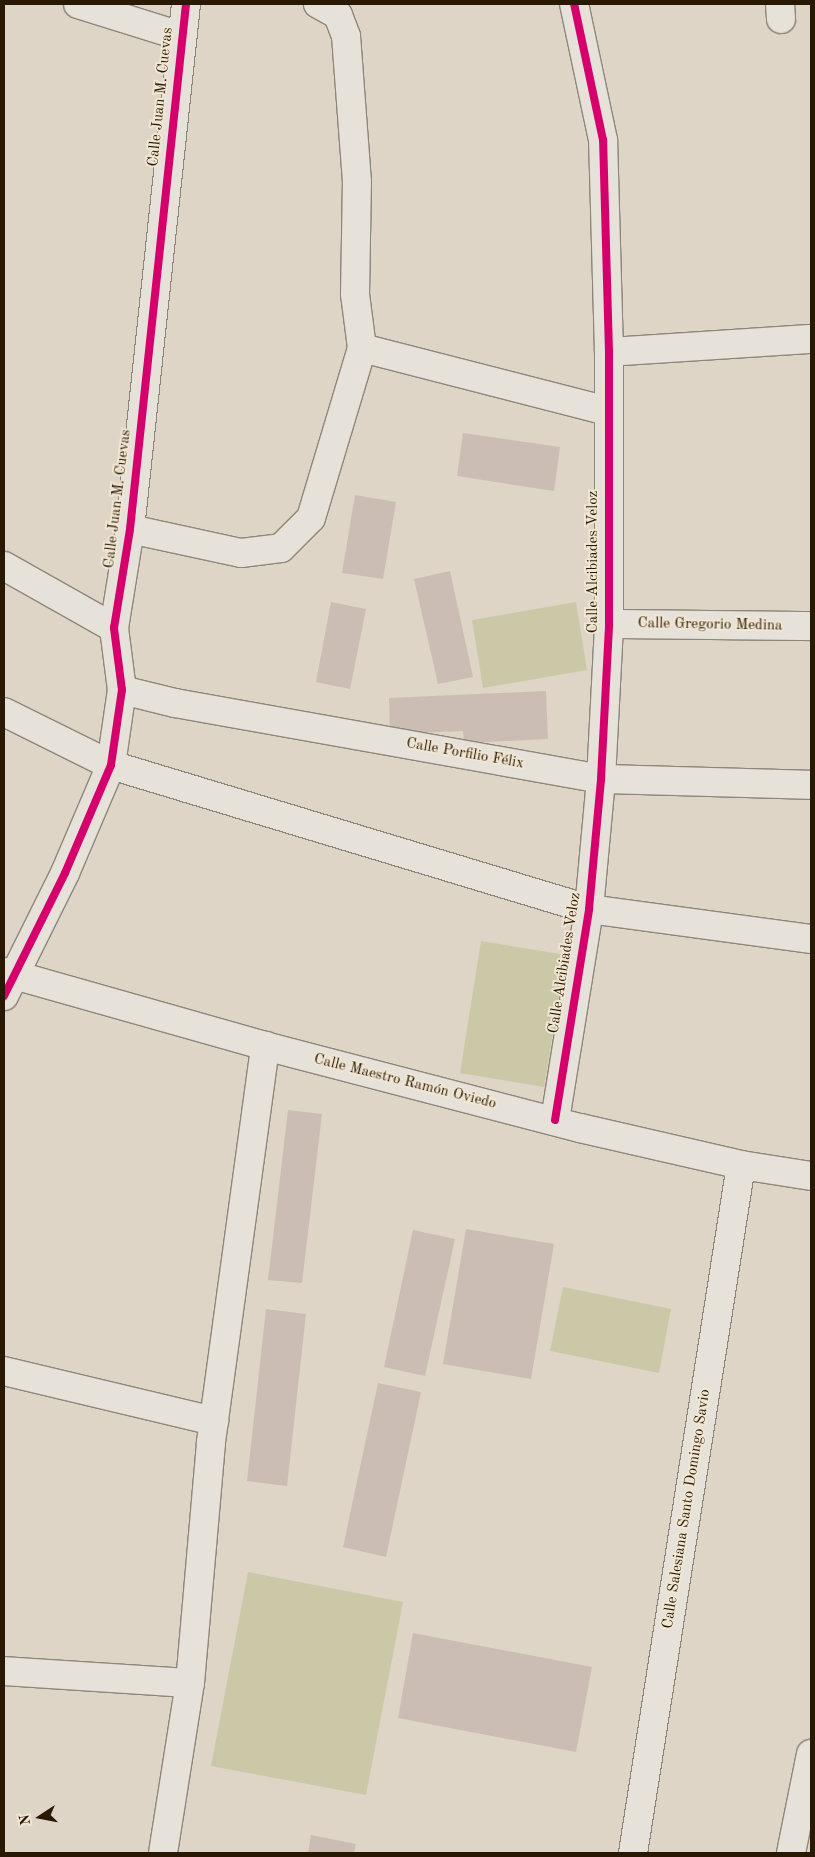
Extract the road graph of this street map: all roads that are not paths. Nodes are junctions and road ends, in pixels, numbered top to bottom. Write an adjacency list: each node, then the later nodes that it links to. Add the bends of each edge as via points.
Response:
1 (78, 4): 5 (street)
2 (186, 4): 5 (street, Calle Juan M. Cuevas)
3 (318, 4): 7 (street, via 338,14 346,36 357,182 355,294)
4 (574, 4): 8 (street, Calle Alcibiades Veloz, via 603,140)
5 (181, 36): 10 (street, Calle Juan M. Cuevas)
6 (811, 339): 8 (street)
7 (362, 348): 9 (street); 10 (street, via 311,518 281,548 241,554)
8 (609, 352): 9 (street, Calle Alcibiades Veloz)
9 (608, 412): 12 (street, Calle Alcibiades Veloz)
10 (130, 529): 14 (street, Calle Juan M. Cuevas)
11 (4, 566): 14 (street)
12 (609, 624): 13 (street, Calle Gregorio Medina); 18 (street, Calle Alcibiades Veloz)
13 (811, 626)
14 (114, 628): 15 (street, Calle Juan M. Cuevas)
15 (122, 690): 17 (street, Calle Juan M. Cuevas); 18 (street, Calle Porfilio Félix, via 175,703)
16 (4, 712): 17 (street)
17 (111, 765): 20 (street); 22 (street, Calle Juan M. Cuevas, via 65,873)
18 (601, 778): 19 (street, Calle Porfilio Félix); 20 (street, Calle Alcibiades Veloz)
19 (811, 785)
20 (589, 909): 21 (street); 24 (street, Calle Alcibiades Veloz)
21 (811, 939)
22 (7, 981): 23 (street, Calle Maestro Ramón Oviedo)
23 (265, 1046): 24 (street, Calle Maestro Ramón Oviedo); 28 (street)
24 (555, 1120): 25 (street, Calle Maestro Ramón Oviedo)
25 (741, 1165): 26 (street, Calle Maestro Ramón Oviedo); 33 (street, Calle Salesiana Santo Domingo Savio)
26 (811, 1176)
27 (4, 1371): 28 (street)
28 (214, 1421): 30 (street)
29 (4, 1671): 30 (street)
30 (190, 1683): 32 (street)
31 (811, 1754): 34 (street)
32 (163, 1853)
33 (633, 1853)
34 (791, 1853)

